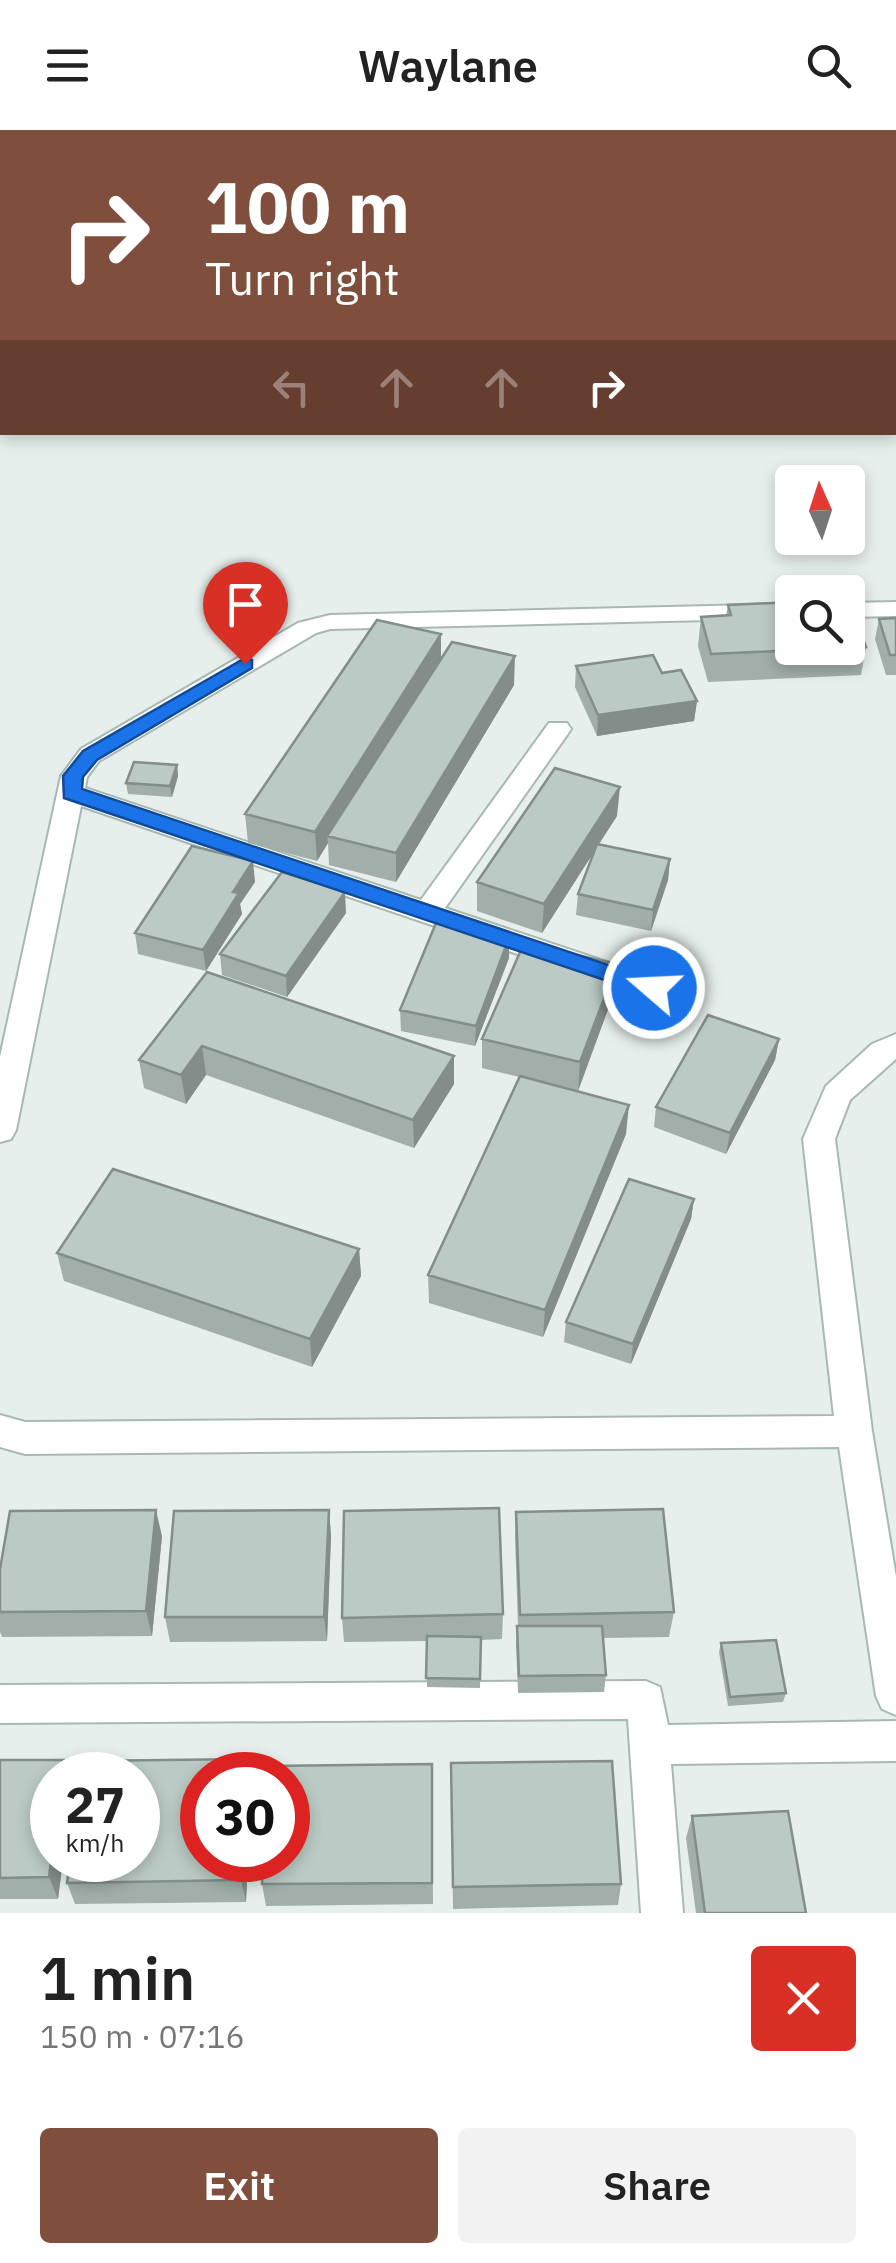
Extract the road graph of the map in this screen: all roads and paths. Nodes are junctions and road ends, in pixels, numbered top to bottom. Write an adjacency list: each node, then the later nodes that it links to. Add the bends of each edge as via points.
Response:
1 (865, 610): 2 (street)
2 (896, 610)
3 (775, 612): 5 (street, via 330,622 307,628 90,755)
4 (558, 729): 6 (street)
5 (71, 793): 6 (street); 9 (street)
6 (428, 912): 7 (street)
7 (654, 988)
8 (896, 1046): 11 (street, via 837,1094 820,1140)
9 (0, 1130)
10 (0, 1431): 11 (street, via 25,1438)
11 (854, 1431): 12 (street)
12 (896, 1696)
13 (0, 1704): 15 (street, via 646,1700)
14 (896, 1741): 15 (street)
15 (651, 1745): 16 (street)
16 (662, 1913)

